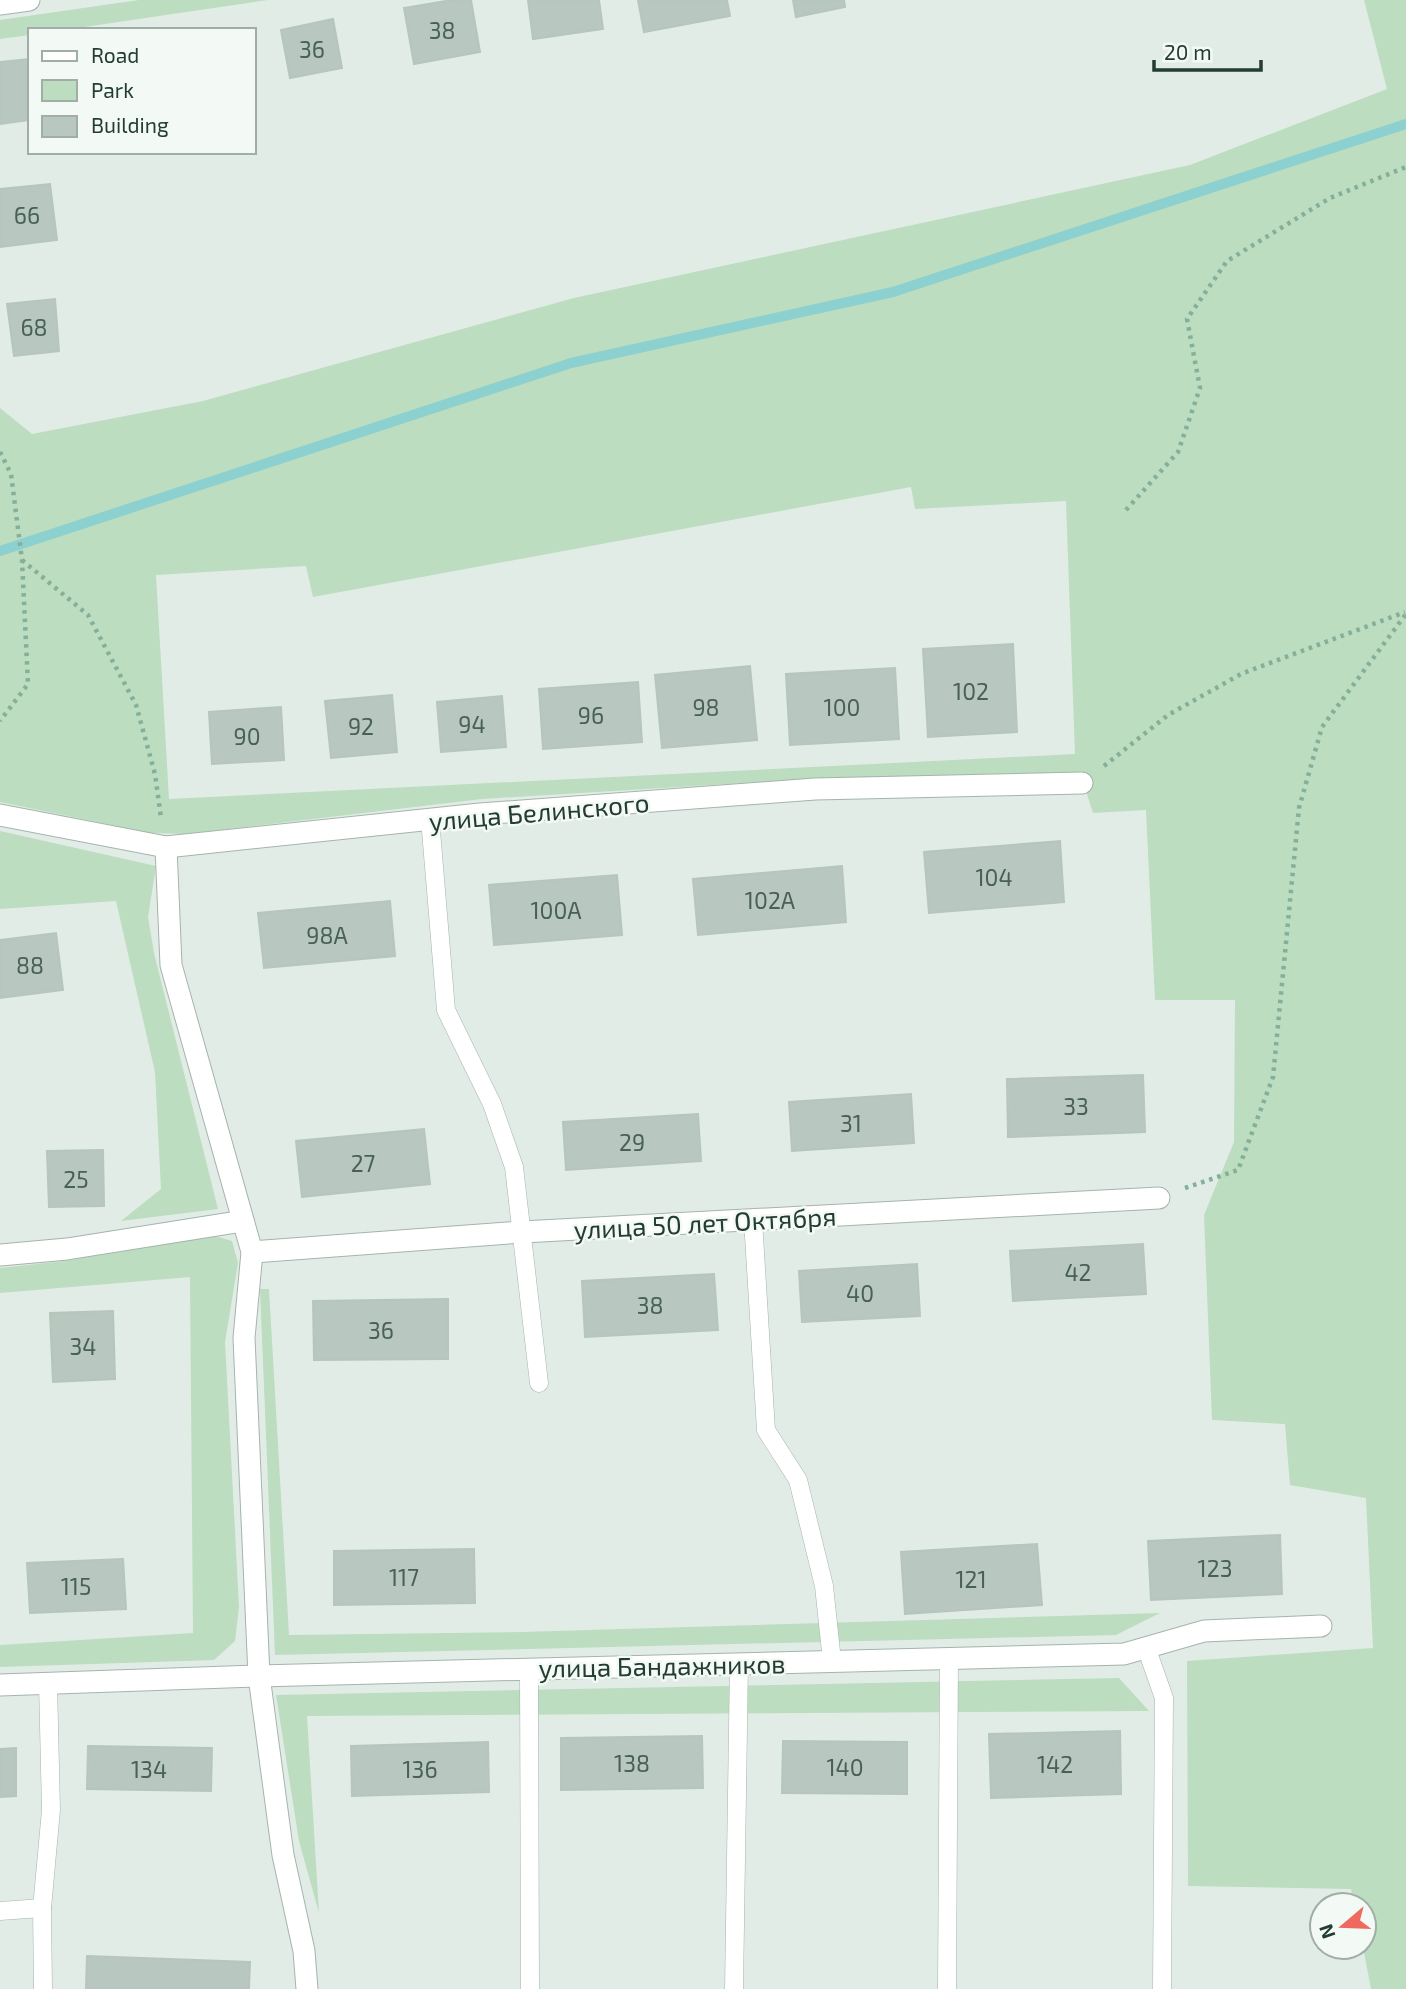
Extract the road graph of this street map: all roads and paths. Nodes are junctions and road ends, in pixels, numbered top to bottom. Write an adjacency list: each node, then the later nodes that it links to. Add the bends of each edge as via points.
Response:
1 (29, 0): 2 (street)
2 (0, 4)
3 (1406, 167): 5 (path, via 1330,198 1227,261 1187,319 1200,388 1178,452)
4 (0, 452): 6 (path, via 11,474)
5 (1126, 510)
6 (23, 560): 8 (path, via 28,684); 12 (path, via 88,615 136,705 155,774)
7 (1406, 613): 9 (path, via 1241,674 1168,715); 13 (path, via 1322,727 1299,808 1273,1077 1238,1170)
8 (0, 720)
9 (1082, 783): 11 (street, улица Белинского, via 815,789)
10 (0, 815): 12 (street, улица Белинского)
11 (430, 819): 12 (street, улица Белинского); 16 (lane, via 446,1010 492,1104 510,1154)
12 (166, 847): 15 (street, via 172,965)
13 (1159, 1198): 14 (street, улица 50 лет Октября)
14 (753, 1220): 16 (street, улица 50 лет Октября); 23 (lane, via 766,1430 799,1480 824,1586)
15 (243, 1221): 17 (street); 18 (street)
16 (522, 1233): 17 (street, улица 50 лет Октября); 19 (lane)
17 (252, 1252): 26 (street, via 244,1338)
18 (0, 1255)
19 (540, 1383)
20 (1321, 1626): 21 (street, улица Бандажников, via 1204,1631)
21 (1146, 1647): 22 (street, улица Бандажников, via 1124,1654); 36 (lane, via 1164,1698)
22 (949, 1658): 23 (street, улица Бандажников); 35 (lane)
23 (832, 1661): 24 (street, улица Бандажников)
24 (739, 1663): 25 (street, улица Бандажников); 34 (lane)
25 (529, 1669): 26 (street, улица Бандажников); 33 (lane)
26 (259, 1676): 27 (street, улица Бандажников); 32 (street)
27 (47, 1683): 28 (street, улица Бандажников); 29 (lane, via 51,1810)
28 (0, 1685)
29 (42, 1908): 30 (lane); 31 (lane)
30 (0, 1911)
31 (43, 1989)
32 (307, 1989)
33 (530, 1989)
34 (734, 1989)
35 (947, 1989)
36 (1162, 1989)

